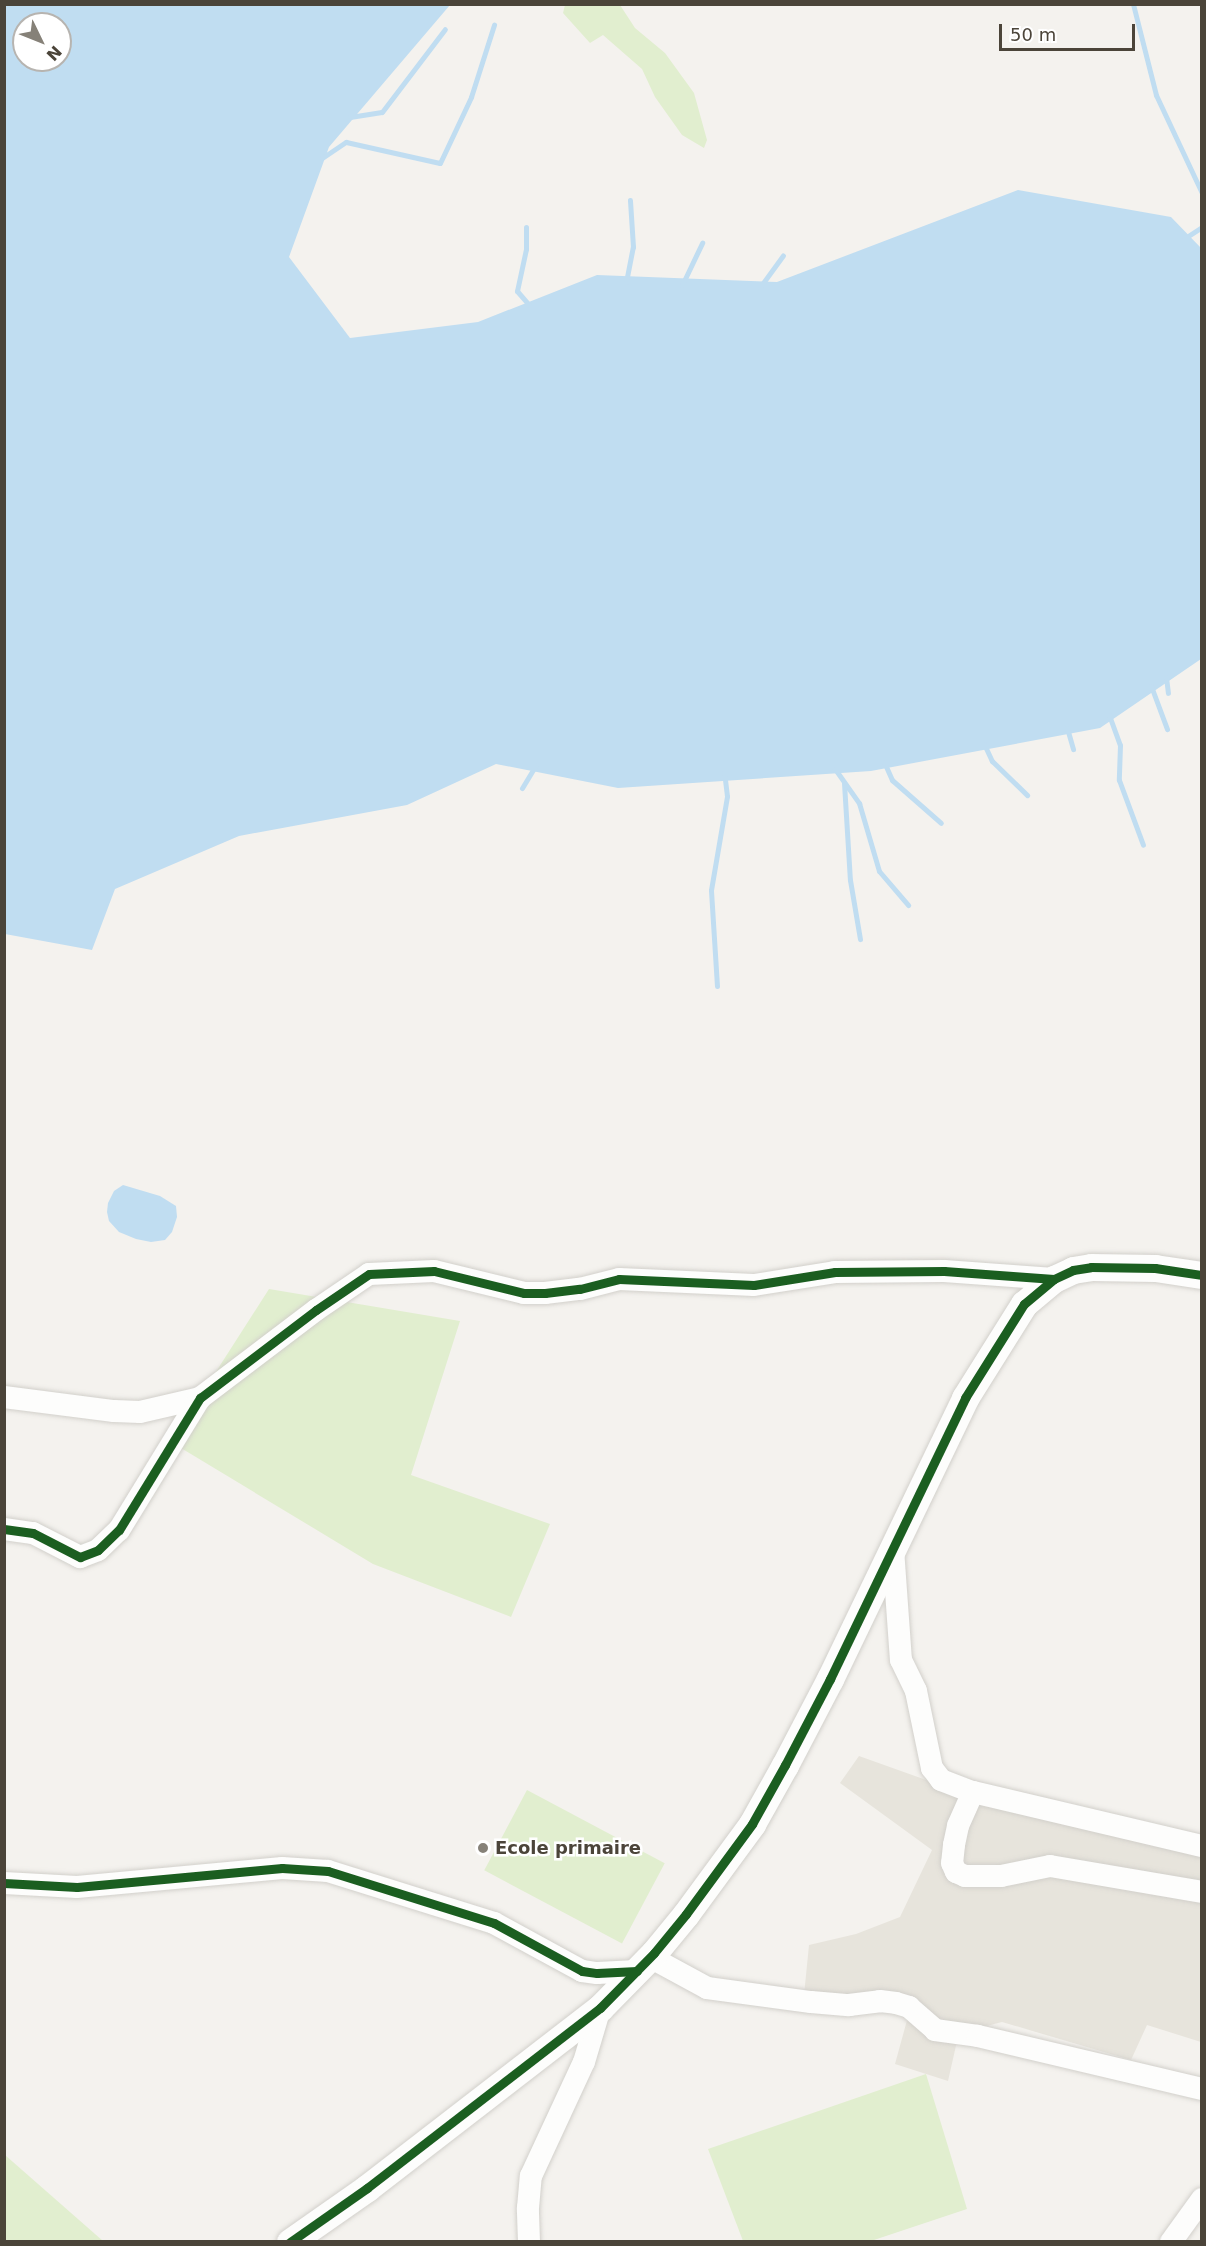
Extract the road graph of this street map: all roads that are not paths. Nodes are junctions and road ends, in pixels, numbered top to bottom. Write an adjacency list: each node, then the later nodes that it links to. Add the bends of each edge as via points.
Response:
1 (1202, 1275): 2 (street, via 1155,1268 1091,1267)
2 (1054, 1279): 4 (street, via 944,1271 835,1272 754,1285 619,1279 580,1289 524,1293 434,1271 384,1271 356,1281); 6 (street, via 1024,1304 987,1360)
3 (4, 1397): 4 (street, via 140,1412)
4 (200, 1398): 5 (street, via 119,1530 98,1550 80,1557 33,1533)
5 (4, 1529)
6 (892, 1549): 7 (street, via 901,1660 916,1691 932,1768 941,1780); 11 (street, via 830,1679 752,1824)
7 (973, 1792): 8 (street); 10 (street, via 958,1826 952,1863 956,1872 965,1876 1000,1876 1050,1866)
8 (1202, 1846)
9 (4, 1883): 11 (street, via 77,1887 282,1868 328,1871 494,1923 582,1971 597,1973)
10 (1202, 1892)
11 (644, 1964): 12 (street); 13 (street, via 707,1988 811,2002 896,2003 909,2007 935,2030 978,2036)
12 (600, 2008): 15 (street, via 367,2187); 16 (street, via 580,2071 531,2176)
13 (1202, 2089)
14 (1202, 2199): 17 (street)
15 (290, 2241)
16 (530, 2241)
17 (1170, 2241)

